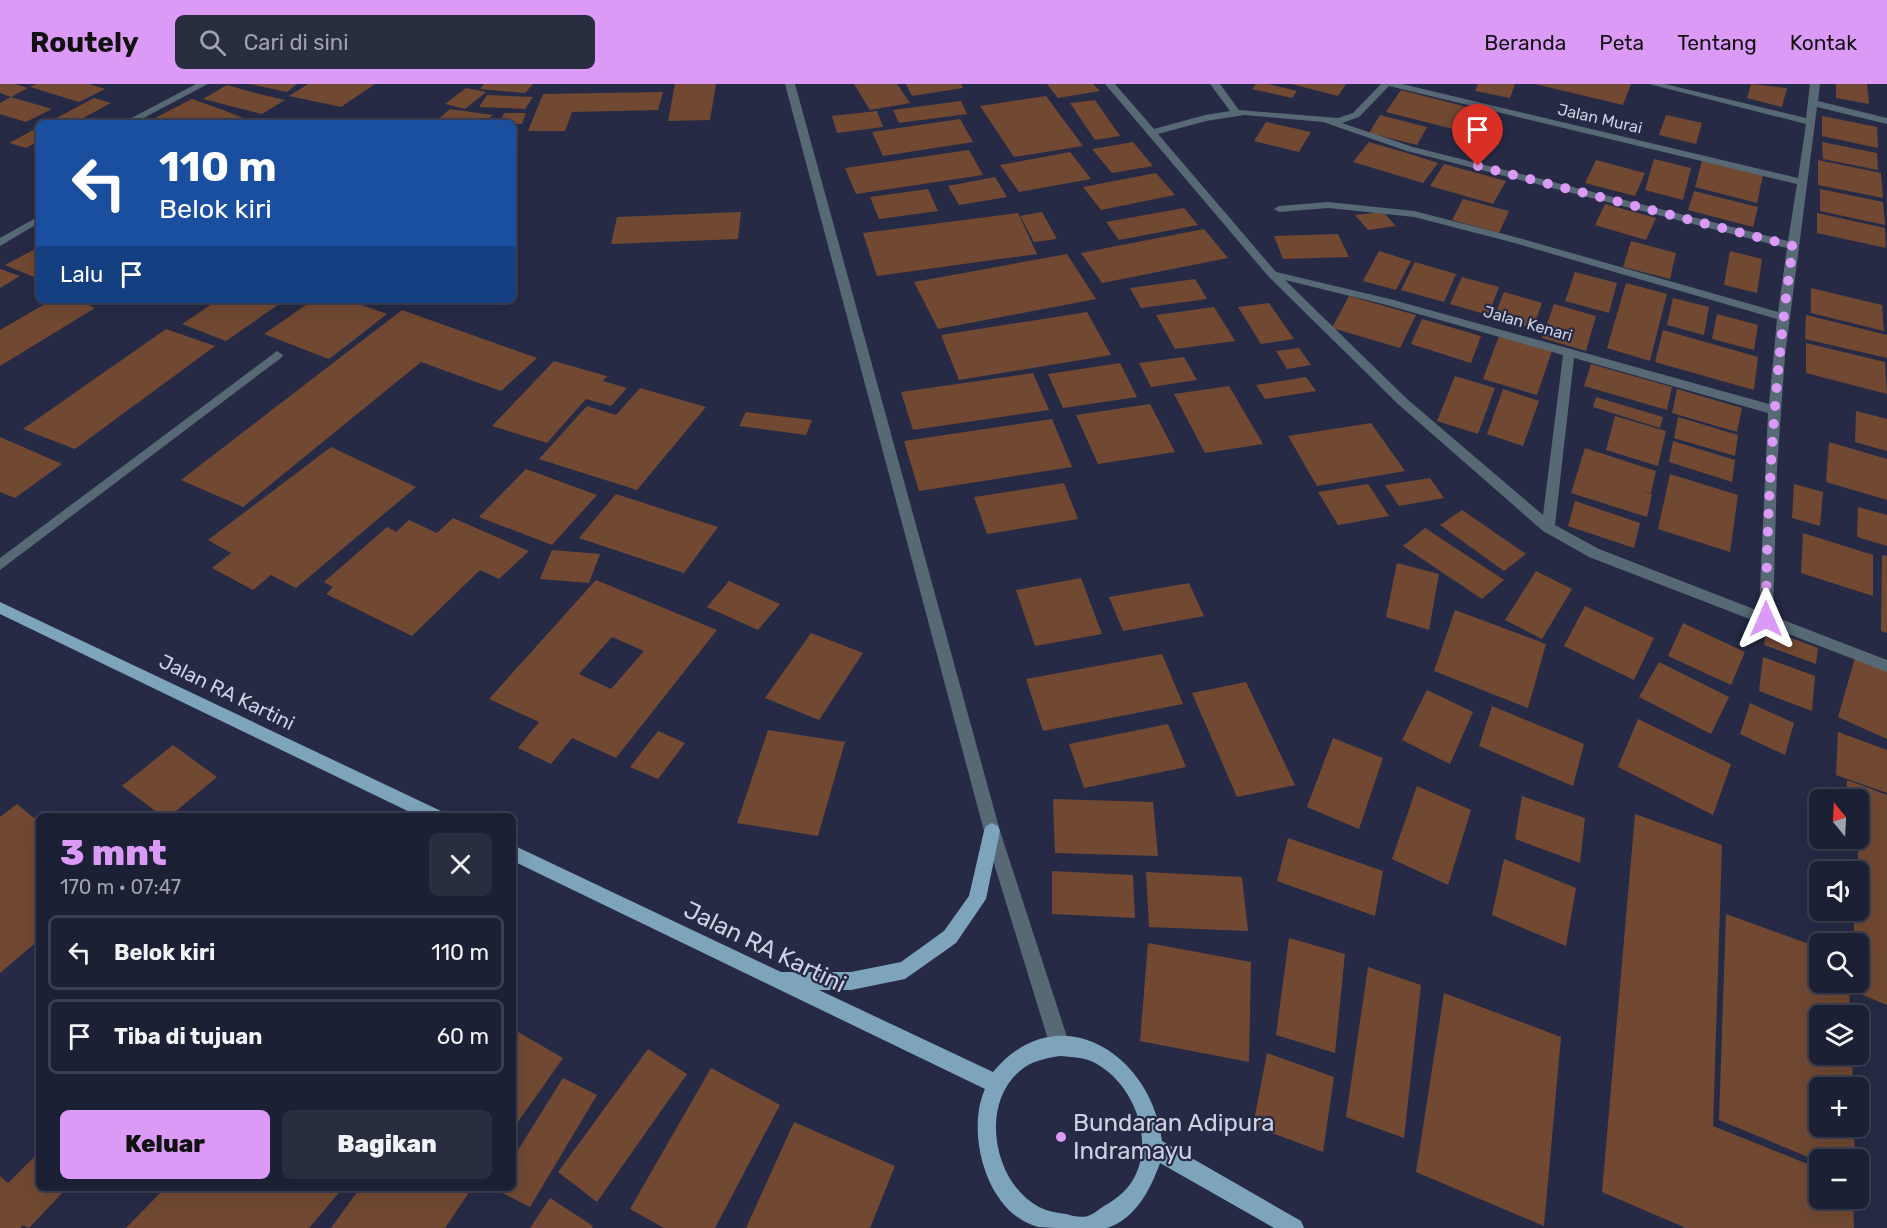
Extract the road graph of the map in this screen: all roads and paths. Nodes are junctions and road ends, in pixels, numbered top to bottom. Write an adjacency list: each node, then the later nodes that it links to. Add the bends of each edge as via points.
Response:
1 (203, 84): 11 (street)
2 (789, 84): 32 (street)
3 (1110, 84): 15 (street)
4 (1215, 84): 10 (street)
5 (1386, 84): 12 (street, via 1356,115)
6 (1391, 84): 16 (street, Jalan Murai)
7 (1654, 84): 14 (street)
8 (1815, 84): 9 (street)
9 (1814, 103): 13 (street); 14 (street)
10 (1236, 113): 12 (street); 15 (street)
11 (133, 120)
12 (1327, 121): 20 (street, via 1410,150)
13 (1887, 121)
14 (1811, 122): 16 (street)
15 (1151, 133): 21 (street)
16 (1802, 182): 20 (street)
17 (1279, 209): 22 (street, via 1328,205 1414,214)
18 (36, 221): 19 (street)
19 (0, 243)
20 (1793, 246): 22 (street)
21 (1272, 274): 23 (street, Jalan Kenari); 26 (street, via 1402,402)
22 (1783, 317): 25 (street)
23 (1569, 352): 25 (street, Jalan Kenari); 26 (street)
24 (277, 355): 27 (street)
25 (1774, 410): 29 (street)
26 (1548, 527): 29 (street, via 1594,553)
27 (0, 565)
28 (0, 608): 31 (main road, Jalan RA Kartini)
29 (1766, 619): 30 (street)
30 (1887, 666)
31 (429, 813)
32 (992, 831): 34 (main road, via 977,899 950,937 905,970 851,981); 35 (street)
33 (516, 854): 34 (main road, Jalan RA Kartini)
34 (777, 980): 36 (main road, Jalan RA Kartini)
35 (1060, 1046): 36 (main road, via 1035,1052 1011,1065); 37 (main road, via 1096,1053 1126,1075 1147,1108)
36 (996, 1084): 38 (main road, via 984,1119 987,1155 1004,1189 1030,1214 1064,1225)
37 (1152, 1147): 38 (main road, via 1145,1179 1126,1206); 39 (main road)
38 (1090, 1227)
39 (1294, 1228)

